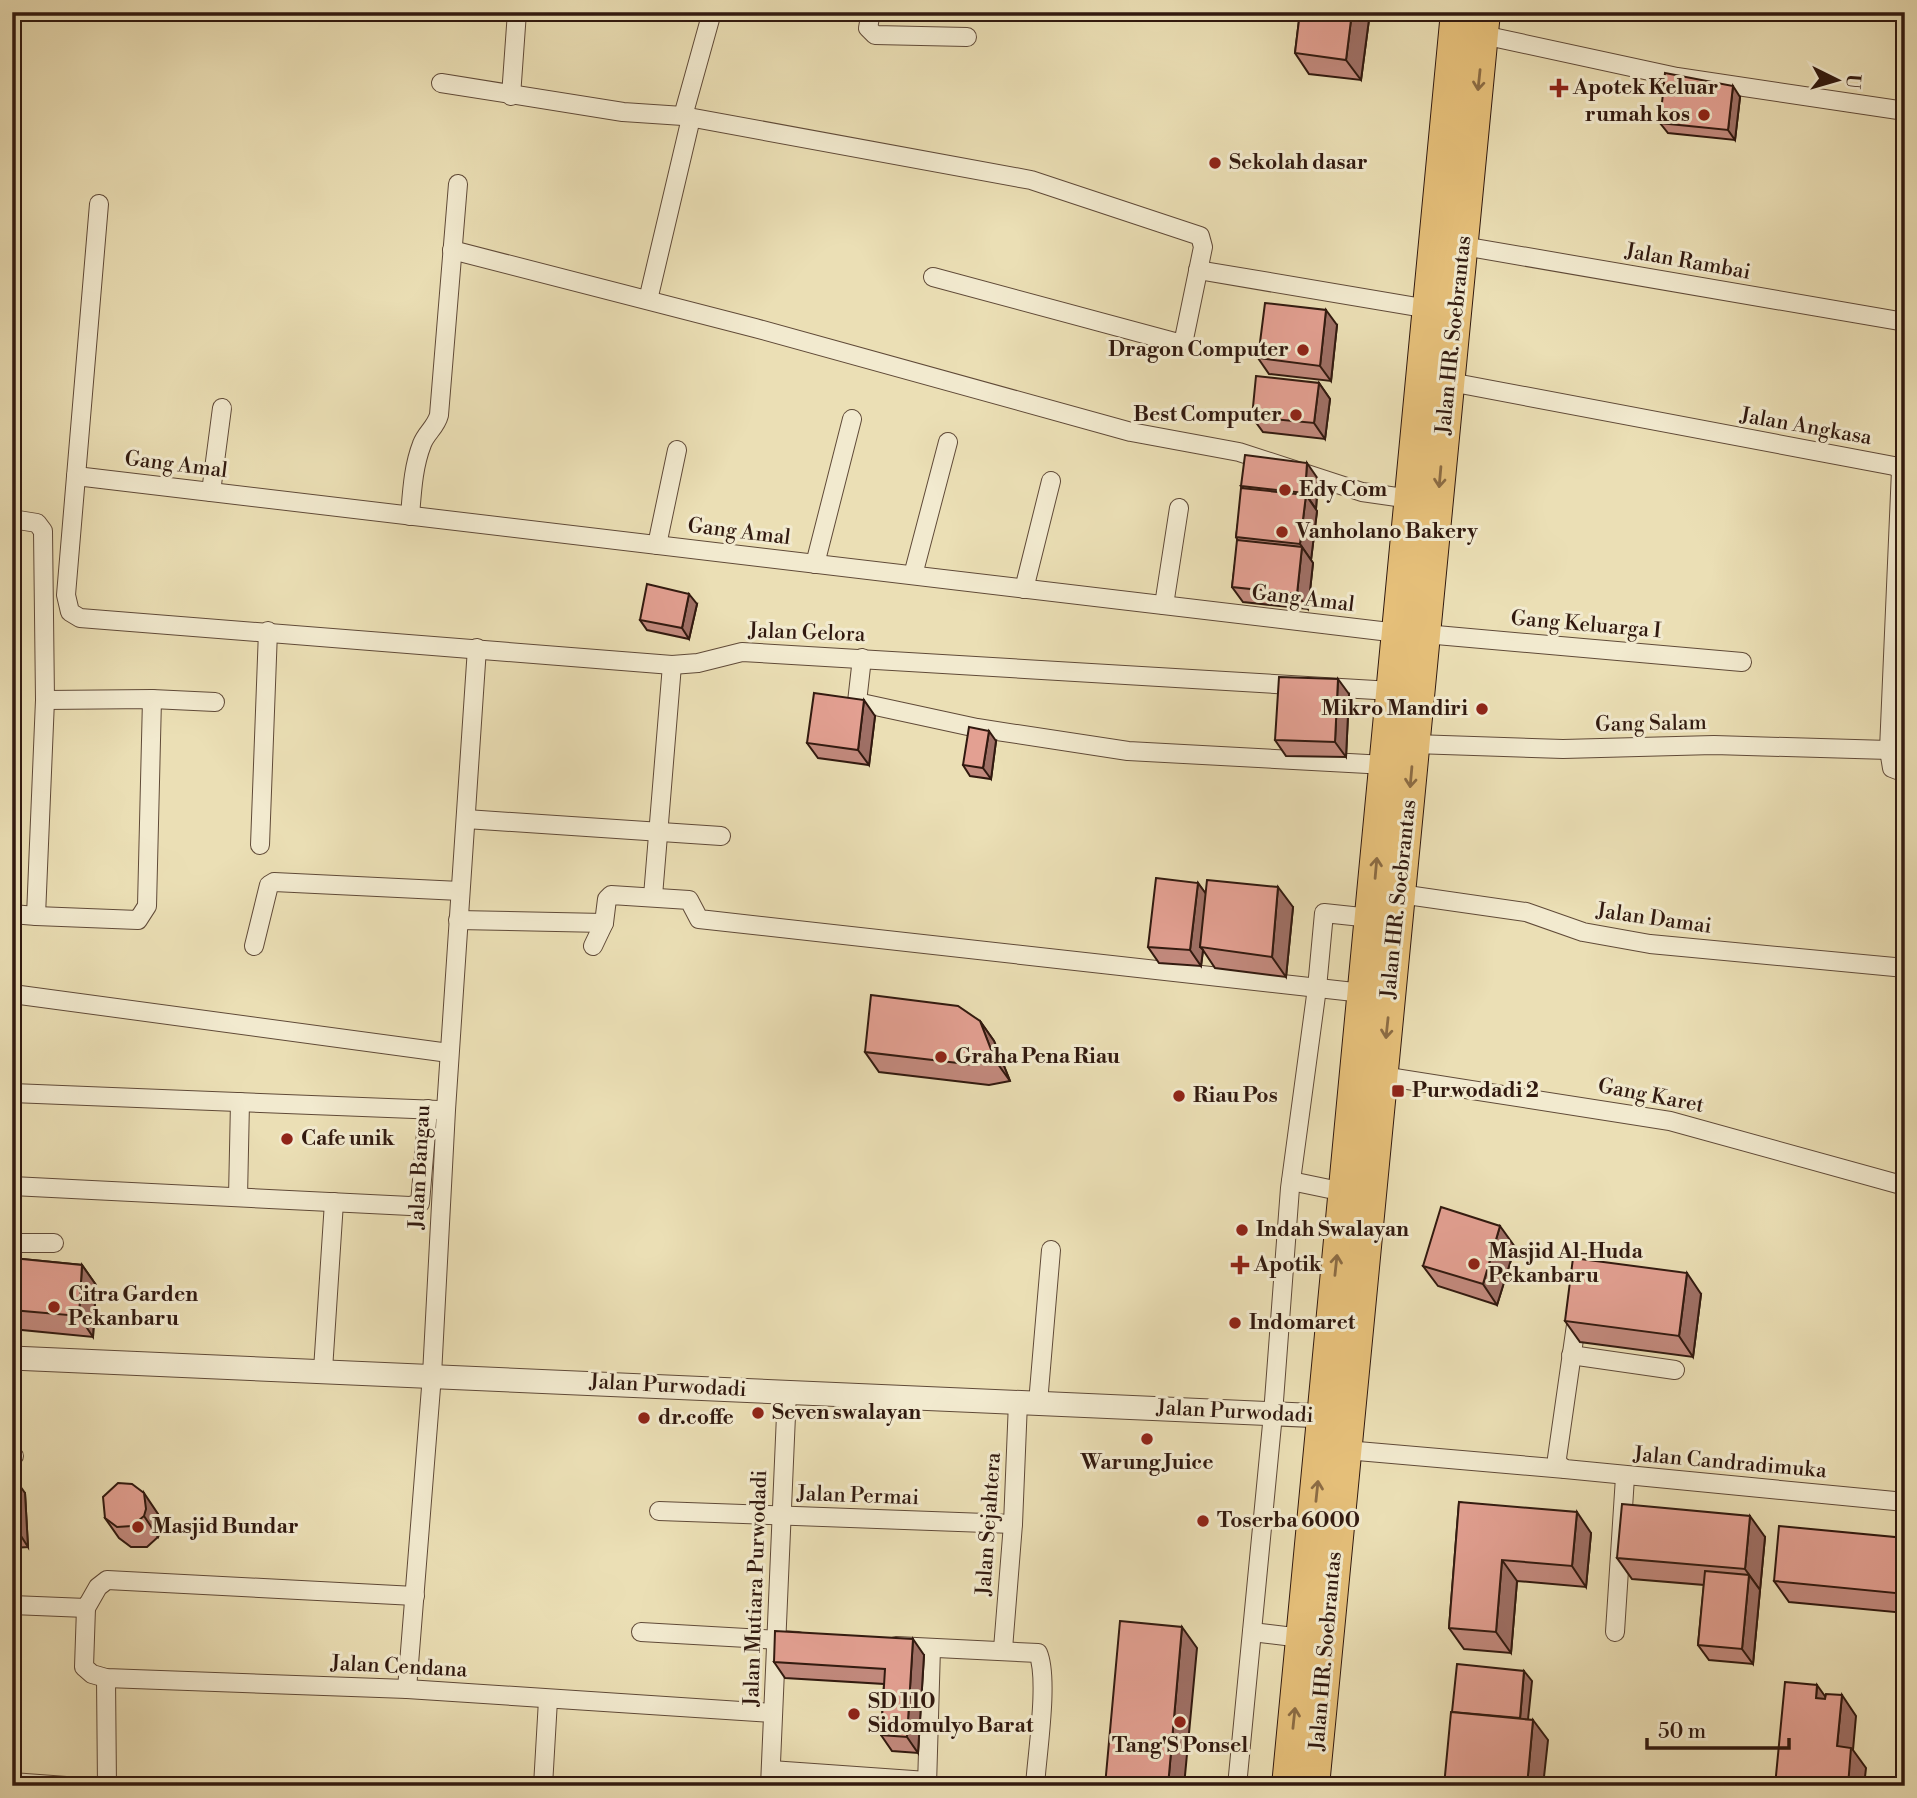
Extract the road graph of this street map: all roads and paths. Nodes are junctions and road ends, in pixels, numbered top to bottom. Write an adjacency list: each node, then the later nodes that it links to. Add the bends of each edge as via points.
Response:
1 (517, 12): 8 (street)
2 (712, 12): 10 (street)
3 (871, 12): 6 (street, via 867,27 875,35)
4 (1456, 12): 18 (main road, Jalan HR. Soebrantas)
5 (1484, 23): 9 (street, via 1677,77); 13 (main road, Jalan HR. Soebrantas, one-way to 13)
6 (967, 37)
7 (441, 83): 8 (street)
8 (511, 96): 10 (street)
9 (1905, 111)
10 (687, 117): 15 (street, via 1031,180 1200,236 1203,247); 17 (street)
11 (458, 184): 14 (street)
12 (99, 204): 25 (street)
13 (1463, 246): 19 (street, Jalan Rambai); 20 (main road, Jalan HR. Soebrantas)
14 (452, 250): 17 (street); 30 (street, via 439,415 422,442)
15 (1198, 270): 16 (street, via 1184,338 1178,343); 18 (street)
16 (933, 277)
17 (648, 300): 28 (street, via 1131,432 1239,453 1362,492)
18 (1429, 309): 28 (main road, Jalan HR. Soebrantas)
19 (1905, 322)
20 (1450, 382): 34 (street, Jalan Angkasa, via 1894,466 1901,470); 39 (main road, Jalan HR. Soebrantas, one-way to 39)
21 (222, 408): 27 (street)
22 (852, 419): 33 (street)
23 (948, 442): 35 (street)
24 (677, 450): 32 (street)
25 (76, 476): 27 (street, Gang Amal); 38 (street, Jalan Gelora, via 66,596 70,612 80,618)
26 (1051, 481): 36 (street)
27 (211, 492): 30 (street, Gang Amal)
28 (1411, 499): 39 (main road, Jalan HR. Soebrantas)
29 (1179, 508): 37 (street)
30 (410, 516): 32 (street, Gang Amal)
31 (12, 519): 46 (street, via 37,523 43,531)
32 (657, 545): 33 (street, Gang Amal)
33 (815, 564): 35 (street, Gang Amal)
34 (1901, 565): 49 (street, Jalan Angkasa)
35 (913, 575): 36 (street, Gang Amal)
36 (1024, 589): 37 (street, Gang Amal)
37 (1164, 605): 39 (street, Gang Amal)
38 (268, 631): 40 (street, Jalan Gelora); 54 (street)
39 (1412, 633): 42 (street, Gang Keluarga I); 44 (main road, Jalan HR. Soebrantas); 48 (main road, Jalan HR. Soebrantas)
40 (477, 648): 43 (street, Jalan Gelora); 51 (street, Jalan Bangau)
41 (862, 658): 43 (street, Jalan Gelora, via 742,652); 44 (street, Jalan Gelora); 50 (street, via 858,702 977,728 1128,751)
42 (1742, 662)
43 (671, 665): 52 (street)
44 (1392, 691): 50 (main road, Jalan HR. Soebrantas)
45 (152, 699): 46 (street); 47 (street); 59 (street, via 147,906 138,920)
46 (45, 700): 59 (street)
47 (215, 702)
48 (1414, 744): 49 (street, Gang Salam, via 1563,749 1714,745); 56 (main road, Jalan HR. Soebrantas, one-way to 56)
49 (1895, 764)
50 (1385, 765): 60 (main road, Jalan HR. Soebrantas, one-way to 50)
51 (466, 819): 52 (street); 55 (street, Jalan Bangau)
52 (660, 830): 53 (street); 57 (street)
53 (721, 836)
54 (260, 845)
55 (460, 891): 61 (street, Jalan Bangau); 63 (street, via 274,882 269,885)
56 (1400, 894): 65 (street, Jalan Damai, via 1527,912 1583,932 1650,944); 70 (main road, Jalan HR. Soebrantas, one-way to 70)
57 (653, 896): 62 (street, via 611,895); 66 (street, via 689,900 699,919 1149,962)
58 (12, 914): 59 (street)
59 (36, 916)
60 (1371, 918): 66 (street, via 1324,913); 67 (main road, Jalan HR. Soebrantas)
61 (458, 920): 62 (street); 69 (street, Jalan Bangau)
62 (604, 923): 64 (street)
63 (254, 946)
64 (593, 946)
65 (1905, 968)
66 (1317, 988): 67 (street); 74 (street)
67 (1363, 993): 77 (main road, Jalan HR. Soebrantas)
68 (20, 995): 69 (street)
69 (449, 1053): 73 (street, Jalan Bangau)
70 (1382, 1076): 76 (street, Gang Karet, via 1670,1121); 93 (main road, Jalan HR. Soebrantas)
71 (12, 1093): 72 (street)
72 (240, 1102): 73 (street); 78 (street)
73 (437, 1110): 79 (street, via 420,1203); 88 (street, Jalan Bangau)
74 (1291, 1181): 77 (street); 91 (street)
75 (12, 1186): 78 (street)
76 (1905, 1186)
77 (1344, 1192): 92 (main road, Jalan HR. Soebrantas, one-way to 77)
78 (238, 1197): 79 (street)
79 (334, 1202): 86 (street)
80 (12, 1243): 81 (street)
81 (54, 1243)
82 (1051, 1250): 90 (street, Jalan Sejahtera)
83 (1582, 1290): 84 (street)
84 (1571, 1355): 87 (street); 94 (street)
85 (12, 1358): 86 (street, Jalan Purwodadi)
86 (323, 1370): 88 (street, Jalan Purwodadi)
87 (1675, 1370)
88 (432, 1375): 89 (street, Jalan Purwodadi); 100 (street, Jalan Bangau)
89 (787, 1391): 90 (street, Jalan Purwodadi); 98 (street, Jalan Mutiara Purwodadi)
90 (1028, 1402): 91 (street, Jalan Purwodadi); 99 (street, Jalan Sejahtera)
91 (1273, 1414): 92 (street, Jalan Purwodadi); 104 (street)
92 (1324, 1416): 106 (main road, Jalan HR. Soebrantas, one-way to 92)
93 (1346, 1450): 94 (street, Jalan Candradimuka); 125 (main road, Jalan HR. Soebrantas)
94 (1561, 1463): 95 (street, Jalan Candradimuka)
95 (1625, 1477): 96 (street, Jalan Candradimuka); 105 (street, via 1629,1514)
96 (1905, 1502)
97 (659, 1511): 98 (street, Jalan Permai)
98 (781, 1517): 99 (street, Jalan Permai); 107 (street, Jalan Mutiara Purwodadi)
99 (1013, 1524): 111 (street, Jalan Sejahtera)
100 (415, 1596): 102 (street, via 107,1580); 113 (street, Jalan Bangau)
101 (12, 1605): 102 (street)
102 (86, 1608): 112 (street, via 84,1667)
103 (641, 1632): 107 (street)
104 (1252, 1632): 106 (street); 123 (street)
105 (1615, 1632)
106 (1302, 1638): 124 (main road, Jalan HR. Soebrantas, one-way to 106)
107 (776, 1639): 108 (street); 115 (street, Jalan Mutiara Purwodadi)
108 (815, 1642)
109 (880, 1645): 110 (street)
110 (931, 1648): 111 (street); 118 (street)
111 (1003, 1649): 122 (street, via 1038,1653 1041,1661)
112 (106, 1678): 113 (street, Jalan Cendana); 120 (street)
113 (407, 1689): 114 (street, Jalan Cendana)
114 (548, 1700): 115 (street, Jalan Cendana); 121 (street)
115 (773, 1713): 116 (street, Jalan Mutiara Purwodadi)
116 (770, 1778): 118 (street)
117 (12, 1782): 119 (street)
118 (926, 1784)
119 (66, 1786)
120 (107, 1786)
121 (543, 1786)
122 (1035, 1786)
123 (1237, 1786)
124 (1287, 1786)
125 (1314, 1786)

